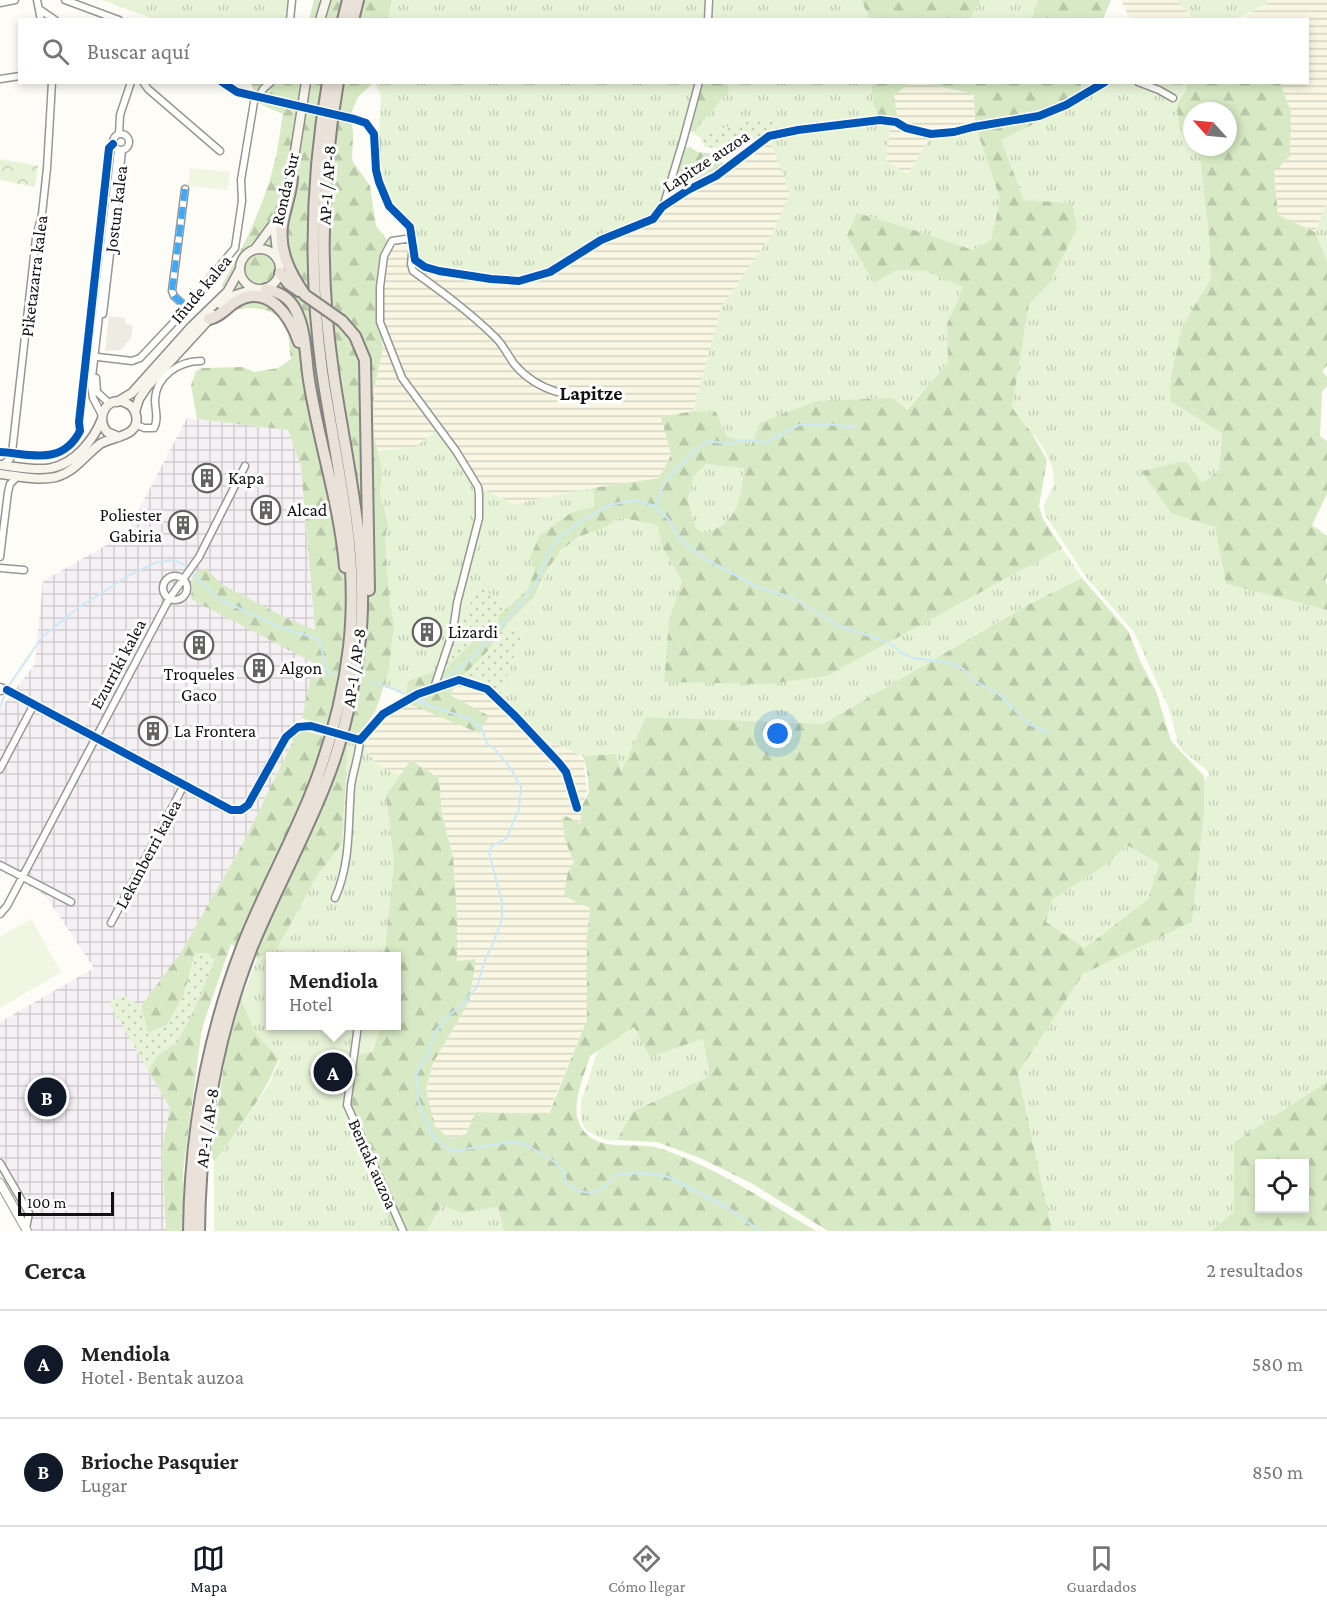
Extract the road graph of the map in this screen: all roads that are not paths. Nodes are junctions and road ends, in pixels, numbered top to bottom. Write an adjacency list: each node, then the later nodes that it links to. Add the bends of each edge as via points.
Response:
1 (15, 0): 9 (street)
2 (37, 0): 10 (street)
3 (65, 0): 13 (street)
4 (292, 0): 14 (street)
5 (326, 0): 15 (main road)
6 (348, 0): 16 (highway)
7 (358, 0): 17 (highway)
8 (709, 0): 18 (street)
9 (0, 3)
10 (39, 9): 11 (street); 12 (street)
11 (41, 18)
12 (52, 18)
13 (114, 18)
14 (291, 18)
15 (321, 18)
16 (344, 18)
17 (354, 18)
18 (708, 18)
19 (18, 76): 20 (street)
20 (0, 79)
21 (52, 84): 62 (street, Piketazarra kalea, via 47,168 12,453)
22 (130, 84): 34 (street, Jostun kalea, via 120,115)
23 (144, 84): 36 (street)
24 (225, 84): 32 (street)
25 (268, 84): 32 (street)
26 (306, 84): 37 (main road, Ronda Sur)
27 (328, 84): 71 (highway, AP-1 / AP-8, via 315,194 314,284 323,373 350,542)
28 (338, 84): 70 (highway, AP-1 / AP-8, via 324,194 324,284 333,372 359,536)
29 (698, 84): 39 (street, Lapitze auzoa)
30 (1102, 84): 39 (street, Lapitze auzoa, via 1039,116 954,132 932,134 880,120 769,136 716,176)
31 (1143, 84): 33 (street)
32 (257, 97): 41 (street, bridge, via 366,123 375,139 376,170 382,192 389,206 410,227); 50 (street, Iñude kalea, via 241,180 237,241 232,254)
33 (1173, 98)
34 (119, 134): 35 (street, Jostun kalea, via 113,141); 35 (street, Jostun kalea, via 129,140 128,148)
35 (120, 150): 52 (street, Jostun kalea); 58 (street, Jostun kalea, via 91,386)
36 (220, 151)
37 (292, 178): 40 (main road, Ronda Sur); 49 (highway, via 282,238 286,263)
38 (184, 189): 50 (street, via 172,291)
39 (662, 207): 42 (street, Lapitze auzoa, via 653,219 601,240 550,272 519,281 425,267 415,260)
40 (280, 210): 43 (main road); 44 (main road, Ronda Sur, via 275,234)
41 (412, 238): 42 (street); 72 (street, via 392,241 384,256 380,322 402,378 456,451 479,494 479,518 453,631)
42 (412, 247): 55 (street, via 413,271 497,339 530,379)
43 (255, 249): 44 (main road, via 266,249); 45 (main road, via 244,257)
44 (278, 260): 46 (main road)
45 (240, 269): 47 (main road, via 245,283); 56 (main road, via 228,291 132,393)
46 (280, 273): 48 (main road); 49 (highway)
47 (254, 289): 48 (main road); 51 (main road, via 235,295)
48 (266, 289): 53 (highway, via 284,296 295,308)
49 (300, 290): 70 (highway, bridge, via 351,329 362,348 366,375 369,592 367,619)
50 (187, 308): 52 (street, Iñude kalea, via 137,360)
51 (209, 319): 53 (highway, via 244,298 266,298 289,319); 57 (main road, via 147,387)
52 (98, 357): 56 (street, Jostun kalea, via 96,388 101,397)
53 (306, 359): 71 (highway, via 344,558)
54 (201, 361): 59 (street, via 173,368 164,377 155,395 154,428)
55 (557, 392)
56 (114, 403): 57 (main road, via 128,404); 58 (main road)
57 (135, 412): 59 (main road)
58 (101, 418): 60 (main road, via 107,432); 62 (main road, via 93,438 66,464 45,470)
59 (135, 424): 60 (main road, via 131,432)
60 (119, 437): 63 (main road, via 100,444 79,465 63,474 45,478)
61 (245, 466): 68 (street, Ezurriki kalea, via 199,557)
62 (1, 470): 63 (main road); 64 (street)
63 (18, 476): 64 (street)
64 (8, 492): 65 (street)
65 (0, 557)
66 (0, 568): 67 (street)
67 (24, 570)
68 (183, 579): 69 (street, Ezurriki kalea); 69 (street, via 187,586 184,595 177,600); 69 (street, via 166,579 162,588)
69 (169, 599): 77 (street, Ezurriki kalea)
70 (361, 630): 93 (highway, AP-1 / AP-8, via 352,693 336,756 251,950 226,1025 206,1127)
71 (349, 647): 92 (highway, AP-1 / AP-8, via 326,753 242,947 217,1022 196,1125)
72 (434, 688): 78 (street, via 383,714); 81 (street, via 459,680 487,689 566,772)
73 (2, 689): 74 (street)
74 (33, 706): 77 (street); 79 (street)
75 (319, 728): 80 (street, via 298,727 286,736 248,805 241,810 231,810)
76 (350, 738): 78 (street)
77 (96, 739): 80 (street); 83 (street, Ezurriki kalea)
78 (360, 740): 84 (street, via 351,782 346,866)
79 (0, 769)
80 (184, 785): 87 (street, Lekunberri kalea)
81 (577, 808)
82 (0, 865): 83 (street)
83 (23, 877): 85 (street); 86 (street, Ezurriki kalea)
84 (335, 898)
85 (71, 902)
86 (0, 914)
87 (111, 923)
88 (357, 1030): 94 (street, Bentak auzoa, via 347,1105)
89 (0, 1163): 91 (street, via 29,1213)
90 (0, 1183): 91 (street)
91 (27, 1230)
92 (189, 1231)
93 (199, 1231)
94 (403, 1231)

